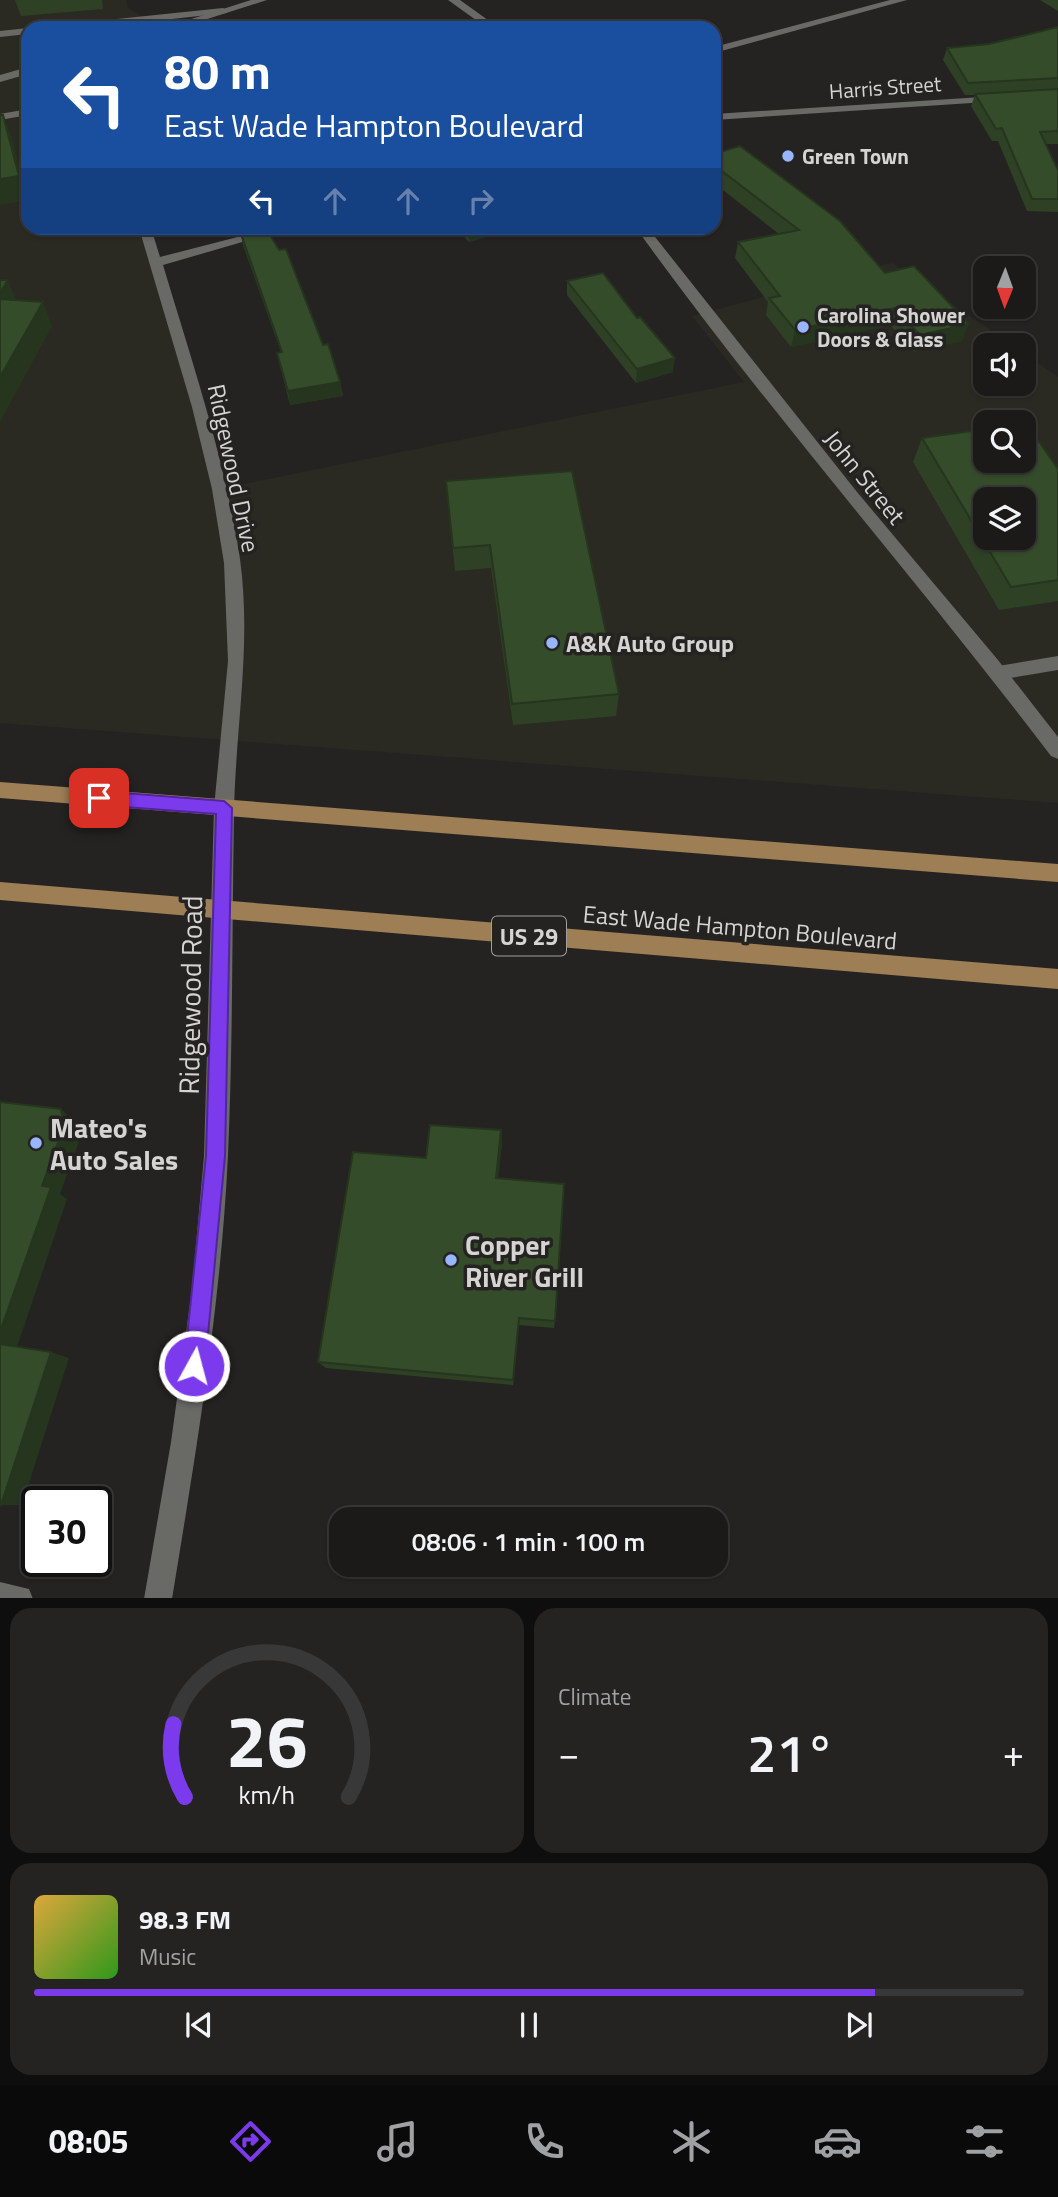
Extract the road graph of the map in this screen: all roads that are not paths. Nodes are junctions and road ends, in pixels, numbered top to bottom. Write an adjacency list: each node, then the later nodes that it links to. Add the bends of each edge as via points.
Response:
1 (262, 0): 4 (street)
2 (453, 0): 7 (street)
3 (902, 0): 10 (street)
4 (223, 11): 5 (street); 6 (street)
5 (127, 21)
6 (191, 21)
7 (484, 21)
8 (21, 33): 9 (street)
9 (0, 34)
10 (721, 48)
11 (21, 73): 12 (street)
12 (0, 79)
13 (1017, 98): 16 (street, Harris Street)
14 (21, 113): 15 (street)
15 (0, 117)
16 (721, 117)
17 (147, 235): 20 (street, Ridgewood Drive)
18 (259, 235): 20 (street)
19 (647, 235): 22 (street, John Street, via 851,496)
20 (157, 262): 25 (street, Ridgewood Drive, via 220,489 232,563 237,661)
21 (1058, 663): 22 (street)
22 (998, 673): 23 (street, John Street)
23 (1058, 751)
24 (0, 790): 25 (main road)
25 (224, 808): 26 (main road); 28 (street, Ridgewood Road)
26 (1058, 873)
27 (0, 891): 28 (main road, East Wade Hampton Boulevard / US 29)
28 (222, 911): 29 (main road, East Wade Hampton Boulevard / US 29); 32 (street, Ridgewood Road, via 216,1156 204,1289)
29 (1058, 979)
30 (0, 1596): 31 (street)
31 (19, 1598)
32 (158, 1598)

